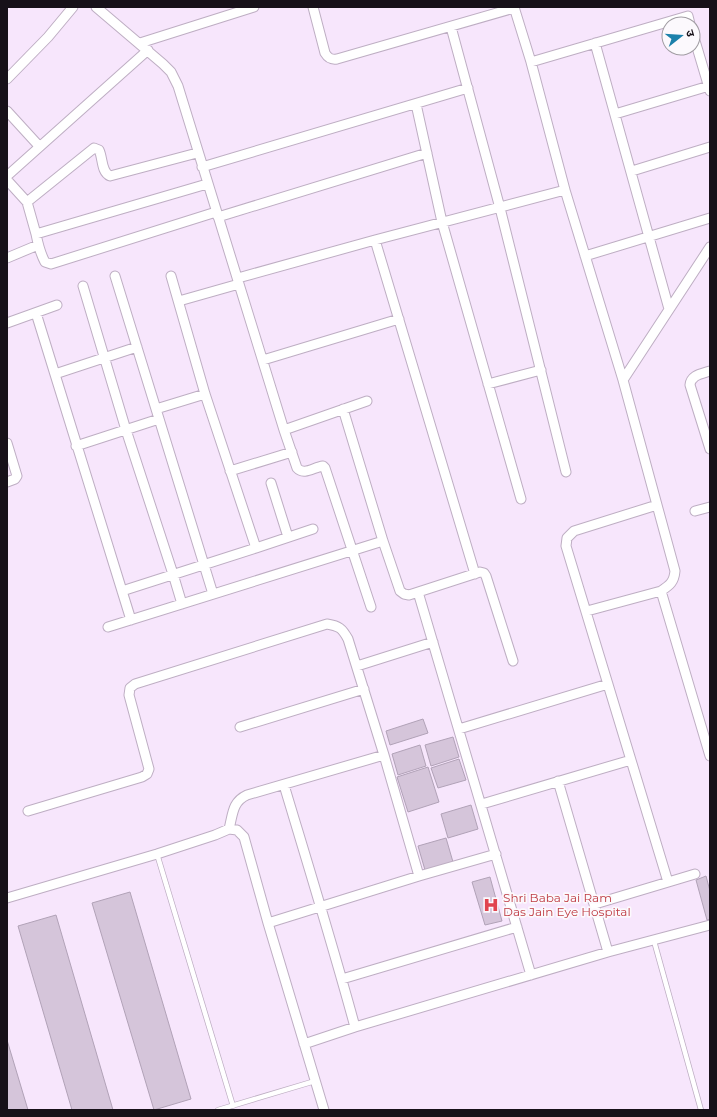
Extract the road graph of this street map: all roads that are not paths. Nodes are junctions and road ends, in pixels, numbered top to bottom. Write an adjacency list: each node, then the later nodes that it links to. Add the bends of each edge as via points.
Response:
1 (73, 7): 13 (street, via 48,38)
2 (254, 7): 9 (street)
3 (313, 7): 7 (street, via 325,53 332,60)
4 (514, 7): 7 (street); 12 (street)
5 (102, 9): 9 (street)
6 (661, 24): 8 (street)
7 (451, 27): 14 (street)
8 (596, 43): 12 (street); 18 (street)
9 (140, 44): 10 (street)
10 (148, 50): 19 (street); 21 (street, via 171,72 178,86)
11 (699, 56): 15 (street)
12 (531, 62): 28 (street)
13 (7, 79)
14 (468, 88): 16 (street); 30 (street)
15 (709, 89): 18 (street)
16 (416, 104): 22 (street); 23 (street)
17 (7, 111): 19 (street)
18 (615, 114): 24 (street)
19 (39, 146): 25 (street)
20 (710, 147): 24 (street)
21 (198, 153): 23 (street); 29 (street, via 110,176 105,171 99,150 94,148)
22 (427, 153): 31 (street); 33 (street)
23 (202, 167): 27 (street)
24 (632, 171): 35 (street)
25 (7, 176)
26 (7, 180): 29 (street)
27 (207, 184): 31 (street); 34 (street)
28 (565, 190): 30 (street); 39 (street)
29 (27, 202): 34 (street)
30 (500, 208): 33 (street); 54 (street)
31 (217, 215): 37 (street, via 51,264 45,262); 43 (street)
32 (710, 218): 35 (street)
33 (442, 222): 36 (street); 58 (street)
34 (36, 234): 37 (street)
35 (650, 236): 39 (street); 47 (street)
36 (376, 240): 43 (street); 49 (street)
37 (38, 245): 40 (street)
38 (710, 247): 47 (street)
39 (586, 256): 57 (street)
40 (7, 258)
41 (115, 276): 51 (street)
42 (171, 276): 45 (street)
43 (238, 281): 45 (street); 53 (street)
44 (83, 286): 52 (street)
45 (179, 301): 59 (street)
46 (57, 305): 48 (street)
47 (670, 309): 57 (street)
48 (36, 313): 50 (street); 56 (street)
49 (399, 319): 53 (street); 85 (street)
50 (7, 323)
51 (137, 347): 52 (street); 61 (street)
52 (105, 358): 56 (street); 64 (street)
53 (263, 360): 65 (street)
54 (541, 370): 58 (street); 71 (street)
55 (710, 371): 68 (street, via 693,377 690,385)
56 (54, 374): 67 (street)
57 (622, 380): 75 (street)
58 (488, 384): 74 (street)
59 (205, 394): 61 (street); 70 (street)
60 (367, 401): 62 (street)
61 (156, 409): 63 (street)
62 (343, 409): 65 (street); 80 (street)
63 (159, 419): 64 (street); 83 (street)
64 (126, 430): 67 (street); 84 (street)
65 (284, 430): 69 (street)
66 (7, 443): 72 (street, via 17,476)
67 (76, 446): 86 (street)
68 (710, 447)
69 (292, 452): 70 (street); 82 (street, via 300,471 320,466 325,468)
70 (230, 470): 81 (street)
71 (566, 472)
72 (7, 482)
73 (271, 483): 79 (street)
74 (521, 499)
75 (657, 505): 87 (street, via 675,571 670,586); 92 (street, via 574,531 567,538 566,546)
76 (710, 507): 77 (street)
77 (695, 511)
78 (314, 529): 79 (street)
79 (288, 536): 81 (street)
80 (384, 540): 82 (street); 88 (street, via 400,591 409,595)
81 (256, 548): 83 (street)
82 (353, 551): 89 (street); 91 (street)
83 (204, 565): 84 (street); 89 (street)
84 (174, 574): 86 (street); 90 (street)
85 (475, 574): 88 (street); 96 (street, via 480,572 486,576)
86 (122, 591): 93 (street)
87 (660, 591): 92 (street); 103 (street)
88 (418, 592): 95 (street)
89 (213, 594): 90 (street)
90 (182, 604): 93 (street)
91 (371, 607)
92 (586, 611): 98 (street)
93 (130, 620): 94 (street)
94 (108, 627)
95 (433, 642): 97 (street); 101 (street)
96 (513, 661)
97 (357, 666): 99 (street); 108 (street, via 344,631 336,625 327,624 141,681 130,688 129,695 149,769 147,774)
98 (608, 684): 101 (street); 104 (street)
99 (364, 689): 100 (street); 102 (street)
100 (240, 727)
101 (459, 728): 107 (street)
102 (384, 755): 106 (street); 113 (street)
103 (710, 756)
104 (631, 760): 105 (street); 114 (street)
105 (558, 781): 107 (street); 116 (street)
106 (284, 784): 109 (street, via 240,798 235,805); 117 (street)
107 (482, 804): 111 (street)
108 (28, 811)
109 (229, 829): 110 (street); 118 (street, via 237,830 244,837)
110 (157, 854): 115 (street); 128 (lane)
111 (496, 854): 113 (street); 120 (street)
112 (696, 874): 114 (street)
113 (418, 876): 117 (street)
114 (668, 882): 116 (street)
115 (7, 898)
116 (595, 904): 122 (street)
117 (320, 907): 118 (street); 124 (street)
118 (268, 923): 126 (street)
119 (710, 925): 121 (street)
120 (517, 927): 123 (street); 124 (street)
121 (654, 940): 122 (street); 131 (lane)
122 (608, 952): 123 (street)
123 (531, 974): 125 (street)
124 (342, 979): 125 (street)
125 (355, 1027): 126 (street)
126 (304, 1044): 127 (street)
127 (315, 1081): 128 (lane); 130 (street)
128 (233, 1106): 129 (lane)
129 (218, 1110)
130 (324, 1110)
131 (701, 1110)

